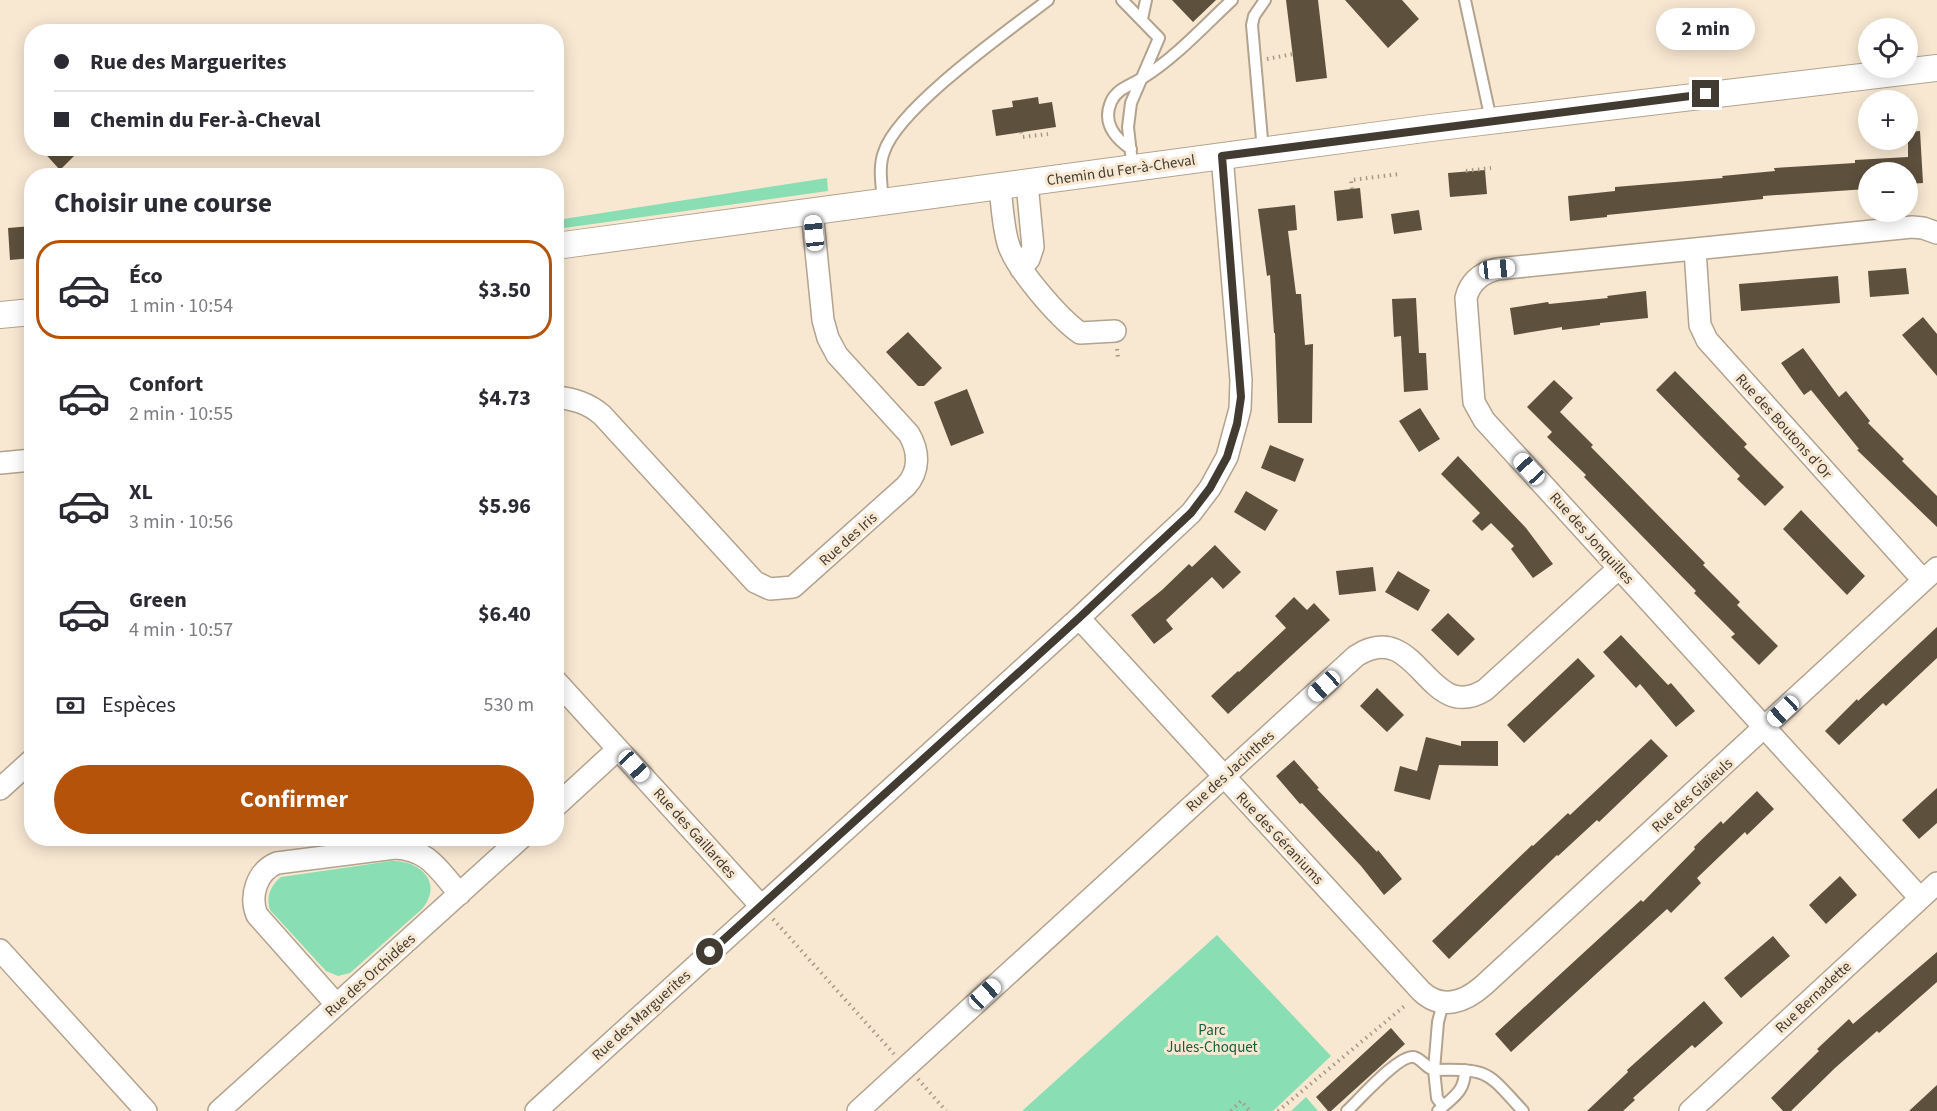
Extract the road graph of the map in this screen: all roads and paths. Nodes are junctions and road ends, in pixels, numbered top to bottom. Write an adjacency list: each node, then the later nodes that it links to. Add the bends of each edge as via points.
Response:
1 (1048, 0): 24 (lane, via 935,90 901,123 882,158)
2 (1122, 0): 7 (lane)
3 (1146, 0): 7 (lane)
4 (1232, 0): 11 (lane)
5 (1265, 0): 9 (lane, via 1252,25)
6 (1465, 0): 12 (lane)
7 (1142, 19): 11 (lane, via 1160,38)
8 (1293, 54): 9 (path)
9 (1254, 61): 15 (lane)
10 (1937, 68): 12 (street, Chemin du Fer-à-Cheval)
11 (1141, 79): 17 (lane, via 1129,116); 17 (lane, via 1115,95 1110,104 1108,122)
12 (1491, 121): 15 (street, Chemin du Fer-à-Cheval)
13 (1022, 132): 14 (path, via 1022,137)
14 (1048, 134)
15 (1263, 151): 16 (street, Chemin du Fer-à-Cheval)
16 (1222, 156): 17 (street, Chemin du Fer-à-Cheval); 38 (street, Rue des Marguerites, via 1241,380 1233,441 1222,468 1199,504)
17 (1132, 159): 21 (street, Chemin du Fer-à-Cheval)
18 (1491, 168): 19 (path)
19 (1466, 171)
20 (1400, 174): 23 (path, via 1351,180)
21 (1027, 183): 22 (street, Chemin du Fer-à-Cheval); 29 (street, via 1033,247)
22 (1000, 187): 24 (street, Chemin du Fer-à-Cheval); 29 (street, via 1007,240)
23 (1352, 189)
24 (883, 202): 25 (street, Chemin du Fer-à-Cheval)
25 (812, 212): 27 (street, Chemin du Fer-à-Cheval); 33 (street, Rue des Iris, via 828,338 837,355 909,434 917,460 906,486 800,582 778,590 755,582 602,415 588,405)
26 (1937, 233): 28 (street, Rue des Jonquilles, via 1912,227)
27 (564, 245)
28 (1695, 250): 36 (street, Rue des Jonquilles, via 1497,269 1479,277 1466,298 1476,408); 37 (street, Rue des Boutons d'Or, via 1700,325 1707,340)
29 (1022, 269): 32 (street, via 1078,332)
30 (24, 313): 31 (street)
31 (0, 315)
32 (1115, 330)
33 (564, 398)
34 (24, 461): 35 (street)
35 (0, 463)
36 (1619, 568): 40 (street, Rue des Jonquilles); 43 (street, Rue des Jacinthes, via 1479,694 1452,697 1404,654 1386,647 1373,648 1356,656)
37 (1930, 574): 40 (street, Rue des Glaïeuls)
38 (1079, 618): 43 (street, Rue des Géraniums); 50 (street, Rue des Marguerites)
39 (564, 690): 41 (street, Rue des Gaillardes)
40 (1765, 728): 49 (street, Rue des Jonquilles); 53 (street, Rue des Glaïeuls, via 1472,996 1460,1002)
41 (618, 749): 45 (street); 50 (street, Rue des Gaillardes)
42 (24, 767): 44 (street)
43 (1223, 776): 53 (street, Rue des Géraniums, via 1421,991); 63 (street, Rue des Jacinthes)
44 (0, 789)
45 (564, 799)
46 (511, 846): 48 (street, Rue des Orchidées)
47 (1937, 883): 49 (street, Rue Bernadette)
48 (460, 894): 54 (street, Rue des Orchidées); 54 (street, via 428,858 404,848 277,863 266,870 256,889 257,915)
49 (1920, 898): 70 (street, Rue Bernadette)
50 (766, 911): 55 (path); 62 (street, Rue des Marguerites)
51 (0, 950): 60 (street)
52 (1411, 1001): 67 (path)
53 (1440, 1002): 56 (lane)
54 (336, 1004): 61 (street, Rue des Orchidées)
55 (897, 1057)
56 (1434, 1070): 57 (lane); 59 (lane); 68 (lane, via 1415,1057 1403,1059)
57 (1465, 1070): 59 (lane, via 1462,1089); 69 (lane, via 1489,1075)
58 (916, 1077): 64 (path)
59 (1441, 1108)
60 (146, 1111)
61 (219, 1111)
62 (536, 1111)
63 (858, 1111)
64 (946, 1111)
65 (1231, 1111): 66 (path, via 1241,1101)
66 (1250, 1111)
67 (1278, 1111)
68 (1347, 1111)
69 (1523, 1111)
70 (1690, 1111)

